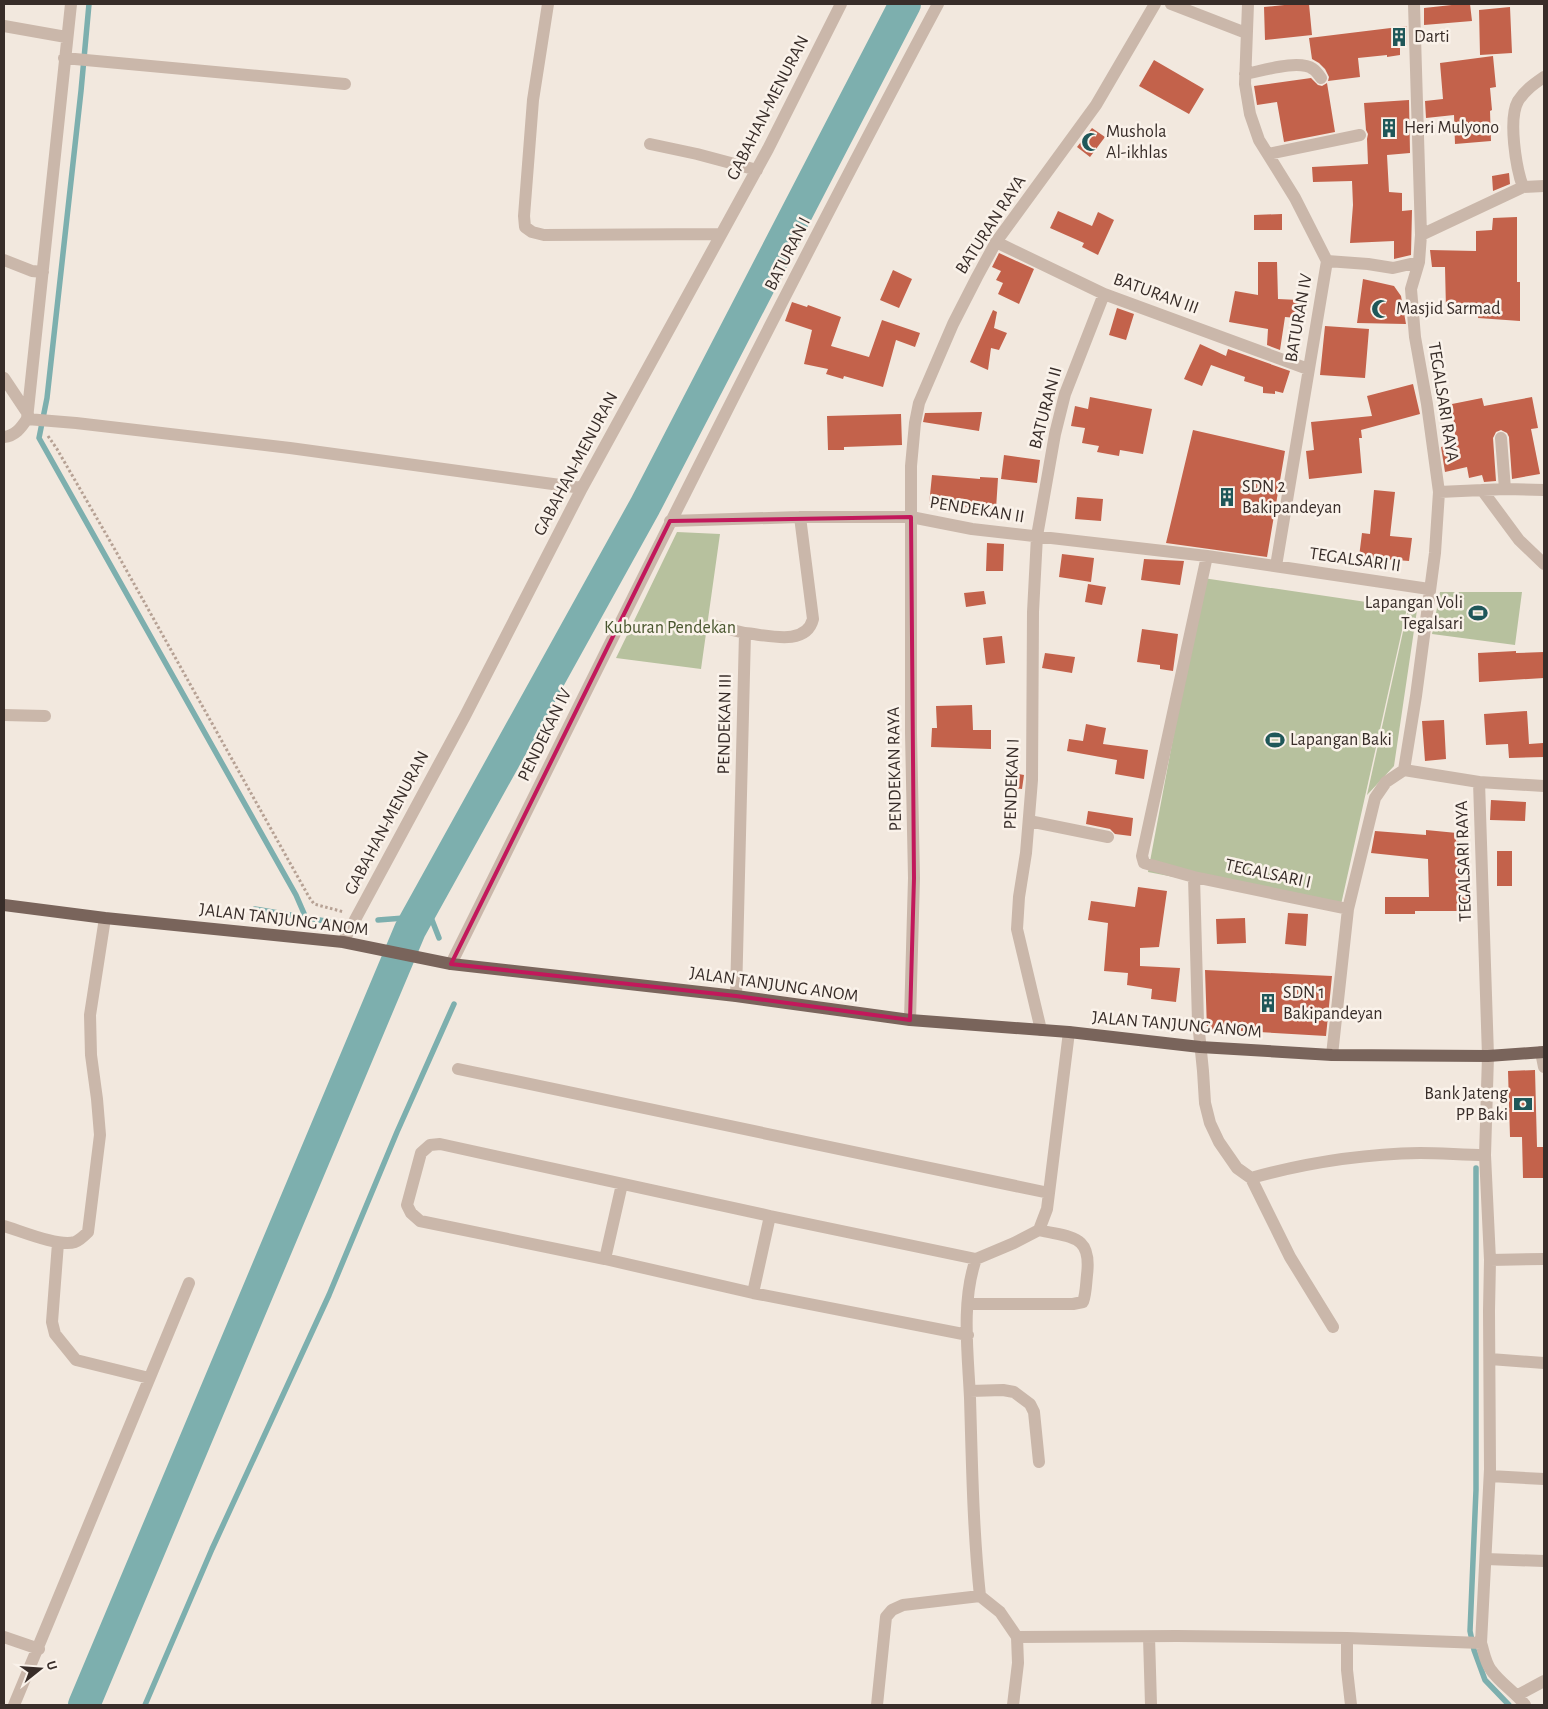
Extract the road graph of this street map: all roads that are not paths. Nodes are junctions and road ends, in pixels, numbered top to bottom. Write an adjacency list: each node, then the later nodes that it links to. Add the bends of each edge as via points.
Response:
1 (70, 4): 11 (street)
2 (548, 4): 23 (street, via 533,100 525,227 544,235)
3 (841, 4): 20 (street, GABAHAN-MENURAN)
4 (938, 4): 45 (street, BATURAN I)
5 (1156, 4): 25 (street, BATURAN RAYA, via 1096,105)
6 (1172, 4): 10 (street)
7 (1248, 4): 10 (street, BATURAN IV)
8 (1414, 4): 24 (street, TEGALSARI RAYA)
9 (4, 26): 11 (street)
10 (1246, 33): 13 (street, BATURAN IV)
11 (66, 37): 12 (street)
12 (64, 58): 16 (street); 30 (street)
13 (1245, 74): 15 (street, via 1305,65); 19 (street, BATURAN IV, via 1250,114)
14 (1544, 77): 22 (street, via 1528,88 1517,103 1515,150)
15 (1322, 78)
16 (345, 84)
17 (1360, 135): 19 (street)
18 (650, 144): 20 (street)
19 (1268, 154): 27 (street, BATURAN IV)
20 (756, 170): 23 (street, GABAHAN-MENURAN)
21 (1544, 186): 22 (street)
22 (1524, 187): 24 (street)
23 (721, 234): 38 (street, GABAHAN-MENURAN)
24 (1421, 235): 28 (street, TEGALSARI RAYA)
25 (996, 242): 32 (street, BATURAN III); 44 (street, BATURAN RAYA, via 953,324 919,403 911,466)
26 (4, 260): 30 (street)
27 (1327, 261): 29 (street); 33 (street, BATURAN IV)
28 (1419, 262): 29 (street); 31 (street, TEGALSARI RAYA)
29 (1393, 268): 31 (street)
30 (43, 272): 35 (street)
31 (1411, 289): 42 (street, TEGALSARI RAYA, via 1415,337 1428,404)
32 (1104, 294): 33 (street, BATURAN III); 46 (street, BATURAN II, via 1065,394)
33 (1308, 369): 49 (street, BATURAN IV)
34 (4, 378): 35 (street)
35 (33, 418): 36 (street); 38 (street, via 290,448)
36 (4, 437)
37 (1500, 438): 39 (street)
38 (582, 488): 64 (street, GABAHAN-MENURAN, via 465,716)
39 (1505, 489): 40 (street); 41 (street)
40 (1482, 490): 42 (street); 48 (street, via 1519,540)
41 (1544, 490)
42 (1439, 492): 50 (street, TEGALSARI RAYA)
43 (800, 517): 44 (street, PENDEKAN II); 45 (street, PENDEKAN II); 52 (street, via 813,619 811,626 805,633 790,637)
44 (911, 517): 46 (street, PENDEKAN II, via 972,529); 67 (street, PENDEKAN RAYA, via 914,878)
45 (670, 521): 65 (street, PENDEKAN IV)
46 (1037, 536): 47 (street, PENDEKAN II); 58 (street, PENDEKAN I)
47 (1207, 556): 49 (street, PENDEKAN II); 60 (street, TEGALSARI I, via 1142,856 1144,863)
48 (1544, 564)
49 (1276, 566): 50 (street, TEGALSARI II)
50 (1429, 589): 55 (street, TEGALSARI RAYA)
51 (715, 626): 52 (street)
52 (745, 633): 66 (street, PENDEKAN III)
53 (4, 715): 54 (street)
54 (45, 716)
55 (1404, 770): 56 (street, TEGALSARI RAYA); 62 (street, via 1386,782 1375,798)
56 (1479, 782): 57 (street); 73 (street, TEGALSARI RAYA)
57 (1544, 786)
58 (1029, 821): 59 (street); 68 (street, PENDEKAN I, via 1017,929)
59 (1108, 837)
60 (1194, 877): 62 (street, TEGALSARI I); 70 (street)
61 (4, 905): 63 (main road, JALAN TANJUNG ANOM)
62 (1348, 909): 72 (street)
63 (105, 918): 64 (main road, JALAN TANJUNG ANOM); 83 (street, via 90,1015 100,1135 88,1232 78,1240)
64 (343, 942): 65 (main road, JALAN TANJUNG ANOM)
65 (451, 964): 66 (main road, JALAN TANJUNG ANOM)
66 (736, 996): 67 (main road, JALAN TANJUNG ANOM)
67 (910, 1020): 68 (main road, JALAN TANJUNG ANOM)
68 (1041, 1030): 69 (main road, JALAN TANJUNG ANOM)
69 (1069, 1032): 70 (main road, JALAN TANJUNG ANOM); 79 (street)
70 (1200, 1047): 72 (main road, JALAN TANJUNG ANOM); 77 (street, via 1210,1123 1227,1155)
71 (1543, 1052): 73 (main road, JALAN TANJUNG ANOM); 74 (street)
72 (1332, 1055): 73 (main road, JALAN TANJUNG ANOM)
73 (1488, 1056): 76 (street, TEGALSARI RAYA)
74 (1544, 1067)
75 (458, 1069): 79 (street)
76 (1485, 1155): 77 (street, via 1422,1153 1360,1158); 87 (street, TEGALSARI RAYA)
77 (1251, 1178): 91 (street, via 1290,1256)
78 (622, 1184): 80 (street); 84 (street); 84 (street, via 440,1144 430,1145 421,1153 407,1206 420,1221)
79 (1049, 1193): 82 (street)
80 (770, 1216): 85 (street); 89 (street)
81 (4, 1226): 83 (street)
82 (1039, 1230): 85 (street); 90 (street, via 1074,1238 1085,1246 1088,1263 1083,1302)
83 (58, 1243): 95 (street, via 52,1322 55,1334 76,1360)
84 (605, 1259): 89 (street)
85 (976, 1259): 90 (street)
86 (1544, 1259): 87 (street)
87 (1490, 1260): 93 (street, TEGALSARI RAYA)
88 (189, 1284): 95 (street)
89 (753, 1293): 92 (street)
90 (969, 1304): 92 (street)
91 (1333, 1327)
92 (968, 1335): 96 (street)
93 (1490, 1359): 94 (street); 98 (street, TEGALSARI RAYA)
94 (1544, 1363)
95 (149, 1378): 108 (street)
96 (970, 1391): 97 (street, via 1014,1392 1030,1404 1034,1412); 102 (street, via 973,1511)
97 (1039, 1462)
98 (1490, 1476): 99 (street); 100 (street, TEGALSARI RAYA)
99 (1544, 1479)
100 (1486, 1559): 101 (street); 107 (street, TEGALSARI RAYA)
101 (1544, 1561)
102 (980, 1596): 105 (street, via 1000,1612); 112 (street, via 903,1605 892,1610 886,1617)
103 (1149, 1636): 105 (street); 106 (street); 114 (street)
104 (4, 1637): 108 (street)
105 (1017, 1637): 113 (street, via 1018,1663)
106 (1347, 1638): 107 (street); 115 (street)
107 (1475, 1642): 110 (street, via 1491,1671)
108 (39, 1649): 111 (street)
109 (1544, 1681): 110 (street)
110 (1521, 1700)
111 (14, 1705)
112 (877, 1705)
113 (1013, 1705)
114 (1152, 1705)
115 (1351, 1705)

